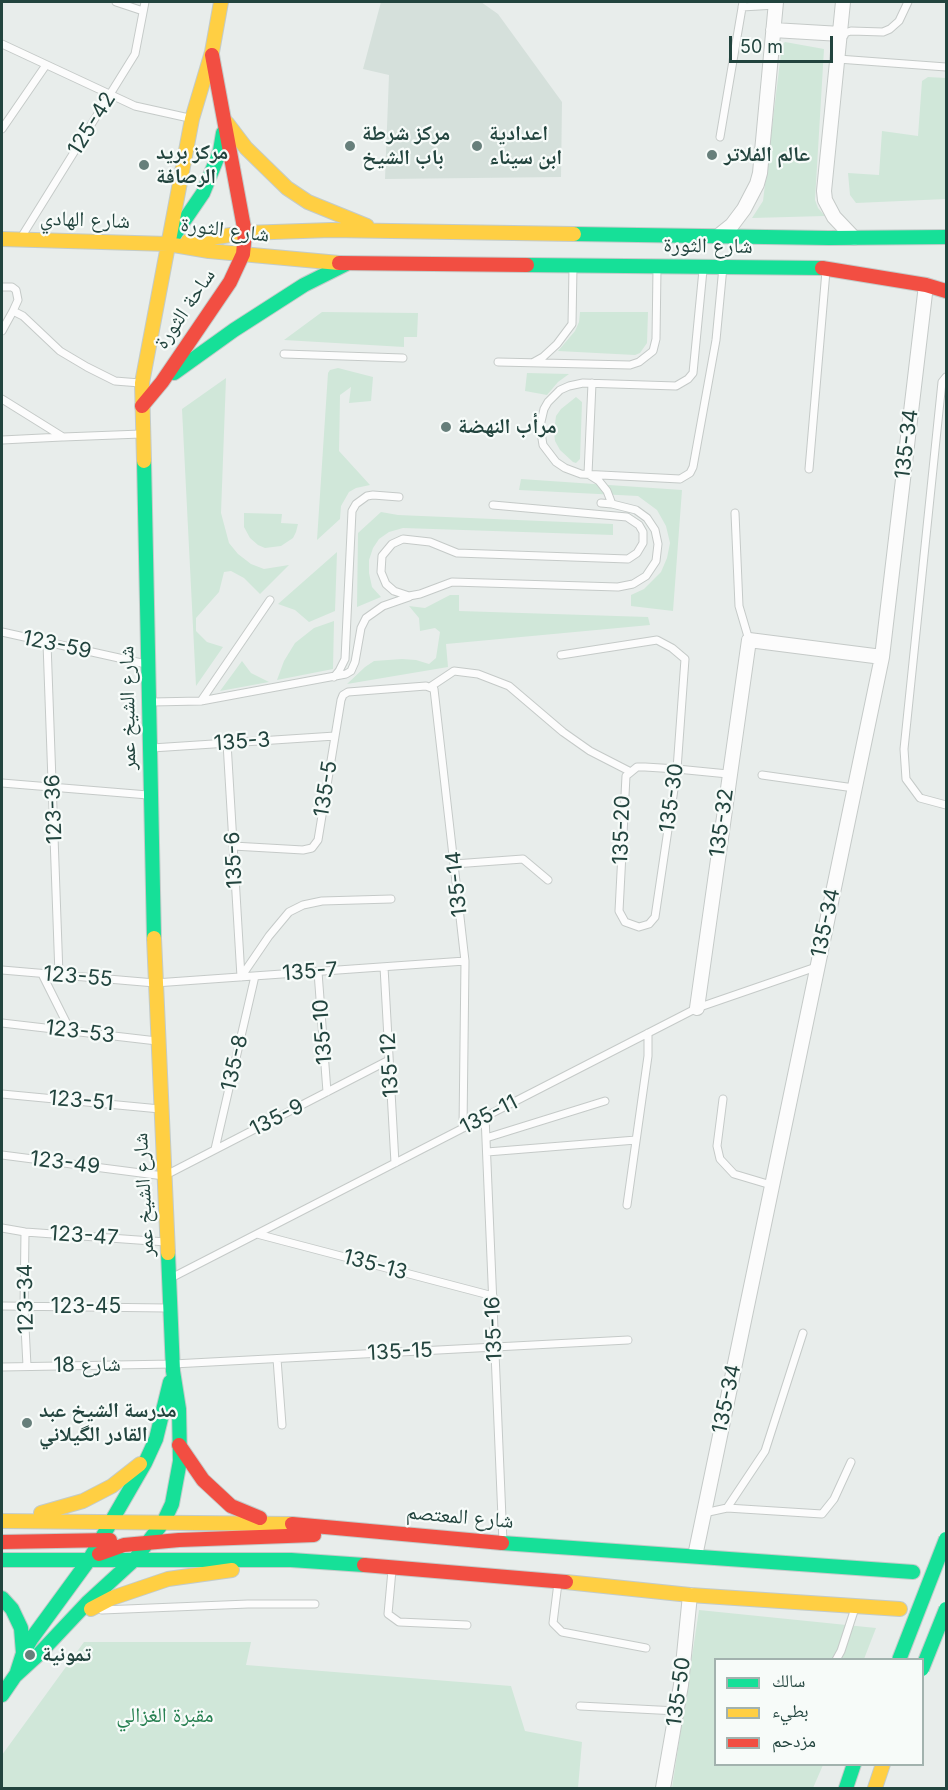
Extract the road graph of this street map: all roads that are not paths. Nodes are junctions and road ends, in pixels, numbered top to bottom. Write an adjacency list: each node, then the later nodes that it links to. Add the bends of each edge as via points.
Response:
1 (116, 2): 8 (lane)
2 (145, 2): 8 (lane, 125-42)
3 (221, 2): 12 (main road, شارع الشيخ عمر)
4 (843, 2): 10 (street)
5 (908, 2): 10 (lane, via 899,21 890,29)
6 (776, 3): 7 (lane); 9 (street)
7 (742, 4): 20 (lane)
8 (143, 11): 16 (lane, 125-42, via 135,54)
9 (773, 30): 10 (street); 23 (street, via 760,173 744,209)
10 (841, 34): 13 (street)
11 (2, 44): 14 (lane)
12 (212, 52): 17 (main road, شارع الشيخ عمر); 18 (main road, شارع الشيخ عمر)
13 (837, 59): 15 (lane); 25 (street, via 824,191 834,217)
14 (46, 65): 16 (lane); 19 (lane)
15 (946, 67)
16 (111, 95): 17 (lane, via 135,106); 27 (lane, 125-42)
17 (192, 118): 28 (main road, شارع الشيخ عمر)
18 (225, 121): 21 (main road, via 287,188 308,202); 22 (main road, ساحة الثورة); 28 (main road, via 220,151 203,193)
19 (2, 129)
20 (720, 136)
21 (378, 230): 22 (main road, شارع الثورة); 23 (main road, شارع الثورة)
22 (245, 233): 28 (main road, شارع الثورة); 29 (main road, ساحة الثورة)
23 (717, 237): 25 (main road, شارع الثورة)
24 (946, 237): 25 (main road, شارع الثورة)
25 (854, 238)
26 (2, 239): 27 (main road, شارع الهادي)
27 (20, 239): 28 (main road, شارع الهادي)
28 (168, 244): 29 (main road, شارع الثورة); 45 (main road, شارع الشيخ عمر)
29 (243, 254): 30 (main road, شارع الثورة); 44 (main road, ساحة الثورة, via 230,282)
30 (347, 264): 31 (main road, شارع الثورة); 44 (main road, via 304,285)
31 (573, 266): 32 (main road, شارع الثورة); 32 (lane, via 572,324 567,332 538,360 498,362 630,365 639,362 653,351 656,339)
32 (657, 267): 33 (main road, شارع الثورة)
33 (704, 267): 34 (main road, شارع الثورة); 46 (lane, via 693,373 688,379 676,387)
34 (723, 267): 35 (main road, شارع الثورة); 53 (lane, via 716,340 690,473 680,479)
35 (826, 268): 36 (main road, شارع الثورة); 52 (lane)
36 (926, 285): 38 (main road, شارع الثورة); 65 (street, 135-34)
37 (2, 287): 39 (lane, via 16,290 18,300)
38 (946, 291)
39 (13, 310): 40 (lane); 45 (lane, via 60,351 87,367 115,381)
40 (2, 331)
41 (284, 354): 42 (lane)
42 (403, 358)
43 (946, 376): 82 (lane, via 942,382 904,749 906,779 920,798)
44 (162, 382): 48 (main road, ساحة الثورة)
45 (142, 383): 48 (main road, شارع الشيخ عمر)
46 (592, 383): 53 (lane); 53 (lane, via 560,390 543,409 540,426 543,445 556,462 573,472)
47 (2, 399): 50 (lane)
48 (142, 406): 49 (main road, شارع الشيخ عمر)
49 (143, 434): 50 (lane); 66 (main road, شارع الشيخ عمر)
50 (63, 437): 51 (lane)
51 (2, 440)
52 (809, 470)
53 (588, 474): 56 (lane, via 607,491)
54 (399, 497): 67 (lane, via 368,496 352,512 345,659)
55 (600, 503): 56 (lane)
56 (612, 504): 57 (lane, via 642,513 655,530 656,561 646,576 633,584 618,588 452,582 409,596 389,588 381,572 382,556 388,547 409,538 457,553 628,559 637,553 644,539 639,525 627,517)
57 (493, 505)
58 (735, 513): 62 (lane, via 739,606)
59 (411, 596): 67 (lane, via 370,614 361,628 351,671)
60 (270, 600): 69 (lane)
61 (2, 632): 63 (lane, 123-59)
62 (749, 640): 65 (street); 76 (street, 135-32)
63 (47, 643): 66 (lane, 123-59); 79 (lane, 123-36)
64 (561, 655): 74 (lane, 135-30, via 657,640 685,659)
65 (882, 657): 80 (street, 135-34)
66 (148, 664): 70 (main road, شارع الشيخ عمر)
67 (333, 678): 69 (lane)
68 (430, 687): 71 (lane, 135-5, via 348,692 343,695); 75 (lane, via 454,671 478,674 509,686 590,751); 84 (lane, 135-14, via 435,692)
69 (201, 701): 70 (lane)
70 (149, 702): 73 (main road, شارع الشيخ عمر)
71 (335, 736): 72 (lane, 135-3); 83 (lane, 135-5, via 318,840 312,848)
72 (228, 744): 73 (lane, 135-3); 83 (lane, 135-6)
73 (150, 748): 81 (main road, شارع الشيخ عمر)
74 (677, 769): 75 (lane, 135-20, via 636,767); 76 (lane, 135-20); 87 (lane, 135-30, via 655,918)
75 (629, 771): 87 (lane, 135-20, via 624,783 619,911 625,922)
76 (728, 774): 98 (street, 135-32)
77 (762, 775): 80 (lane)
78 (2, 783): 79 (lane)
79 (53, 787): 81 (lane); 94 (lane, 123-36)
80 (854, 788): 90 (street, 135-34)
81 (151, 795): 97 (main road, شارع الشيخ عمر)
82 (946, 805)
83 (234, 846): 96 (lane, 135-6)
84 (454, 864): 85 (lane, via 523,859); 88 (lane, 135-14)
85 (548, 880)
86 (391, 899): 96 (lane, via 322,902 289,912)
87 (639, 927)
88 (465, 961): 89 (lane, 135-7); 110 (lane, 135-14)
89 (384, 967): 92 (lane, 135-7); 103 (lane, 135-12)
90 (816, 967): 98 (lane, 135-11); 118 (street, 135-34)
91 (2, 970): 93 (lane, 123-55)
92 (318, 972): 95 (lane, 135-7); 104 (lane, 135-10)
93 (42, 974): 94 (lane, 123-55); 100 (lane)
94 (58, 975): 97 (lane, 123-55)
95 (255, 976): 96 (lane, 135-7); 113 (lane, 135-8)
96 (241, 977): 97 (lane, 135-7)
97 (155, 983): 102 (main road, شارع الشيخ عمر)
98 (697, 1008): 101 (lane, 135-11)
99 (2, 1023): 100 (lane, 123-53)
100 (71, 1032): 102 (lane, 123-53)
101 (648, 1033): 109 (lane, 135-11); 112 (lane)
102 (158, 1041): 108 (main road, شارع الشيخ عمر)
103 (389, 1060): 104 (lane, 135-9); 116 (lane, 135-12)
104 (327, 1092): 113 (lane, 135-9)
105 (2, 1094): 108 (lane, 123-51)
106 (723, 1099): 118 (lane, via 717,1146 720,1159 734,1174)
107 (605, 1101): 111 (lane)
108 (161, 1109): 117 (main road, شارع الشيخ عمر)
109 (485, 1116): 110 (lane, 135-11); 111 (lane, 135-16)
110 (462, 1128): 116 (lane, 135-11)
111 (486, 1138): 114 (lane, 135-16)
112 (636, 1140): 114 (lane); 119 (lane)
113 (215, 1149): 117 (lane, 135-9)
114 (487, 1152): 125 (lane, 135-16)
115 (2, 1155): 117 (lane, 123-49)
116 (395, 1163): 122 (lane, 135-11)
117 (164, 1176): 123 (main road, شارع الشيخ عمر)
118 (771, 1185): 141 (street, 135-34)
119 (627, 1205)
120 (2, 1228): 121 (lane, 123-47)
121 (25, 1232): 123 (lane, 123-47); 127 (lane, 123-34)
122 (256, 1234): 124 (lane, 135-11); 125 (lane, 135-13)
123 (167, 1242): 124 (main road, شارع الشيخ عمر)
124 (168, 1279): 128 (main road, شارع الشيخ عمر)
125 (493, 1296): 131 (lane, 135-16)
126 (2, 1306): 127 (lane, 123-45)
127 (24, 1307): 128 (lane, 123-45); 133 (lane, 123-34)
128 (170, 1308): 135 (main road, شارع الشيخ عمر)
129 (803, 1333): 140 (lane, via 765,1451)
130 (628, 1340): 131 (lane, 135-15)
131 (495, 1347): 132 (lane, 135-15); 153 (lane, 135-16)
132 (277, 1359): 135 (lane, 135-15); 136 (lane)
133 (27, 1366): 134 (lane, شارع 18); 135 (lane, شارع 18)
134 (2, 1367)
135 (173, 1368): 137 (main road, شارع الشيخ عمر); 138 (main road, شارع الشيخ عمر)
136 (282, 1425)
137 (179, 1444): 145 (main road, شارع الشيخ عمر, via 172,1504); 146 (main road, via 203,1480 231,1506 252,1516)
138 (148, 1458): 142 (main road, via 112,1486 83,1501); 143 (main road, شارع الشيخ عمر); 144 (main road)
139 (851, 1462): 140 (lane, via 834,1499 822,1514)
140 (727, 1508): 141 (lane)
141 (704, 1513): 154 (street, 135-34)
142 (5, 1521): 143 (main road, شارع المعتصم)
143 (110, 1521): 144 (main road, شارع المعتصم); 149 (main road, شارع الشيخ عمر)
144 (132, 1521): 145 (main road, شارع المعتصم); 150 (main road)
145 (164, 1521): 146 (main road, شارع المعتصم); 150 (main road); 152 (main road, شارع الشيخ عمر)
146 (286, 1523): 147 (main road, شارع المعتصم)
147 (379, 1531): 152 (main road); 153 (main road, شارع المعتصم)
148 (946, 1539): 174 (main road, bridge)
149 (100, 1540): 150 (main road); 151 (main road); 157 (main road, شارع الشيخ عمر)
150 (133, 1541): 152 (main road); 155 (main road); 157 (main road, via 102,1551)
151 (2, 1542)
152 (147, 1542): 155 (main road, شارع الشيخ عمر)
153 (503, 1543): 154 (main road, شارع المعتصم)
154 (695, 1556): 160 (main road, شارع المعتصم)
155 (135, 1559): 157 (main road); 158 (main road); 169 (main road, شارع الشيخ عمر)
156 (2, 1560): 157 (main road)
157 (89, 1560): 172 (main road, شارع الشيخ عمر, via 44,1618)
158 (291, 1560): 159 (main road); 168 (main road, via 168,1579 112,1598)
159 (393, 1567): 161 (main road); 170 (lane, via 388,1614 399,1622)
160 (914, 1572)
161 (558, 1581): 162 (main road); 171 (lane, via 553,1623 562,1632)
162 (690, 1595): 165 (main road); 179 (street, 135-50)
163 (2, 1598): 172 (main road, via 21,1628)
164 (315, 1604): 168 (lane)
165 (856, 1606): 166 (main road); 173 (lane)
166 (900, 1609)
167 (946, 1609): 175 (main road, bridge)
168 (91, 1610): 169 (main road)
169 (66, 1625): 176 (main road, شارع الشيخ عمر)
170 (467, 1625)
171 (646, 1648)
172 (23, 1653): 176 (main road, شارع الشيخ عمر)
173 (837, 1658)
174 (899, 1658)
175 (924, 1664)
176 (12, 1674): 177 (main road, شارع الشيخ عمر)
177 (2, 1695)
178 (580, 1706): 179 (lane)
179 (677, 1711): 182 (street, 135-50)
180 (853, 1766): 183 (main road)
181 (882, 1766): 184 (main road)
182 (663, 1788)
183 (846, 1788)
184 (875, 1788)

